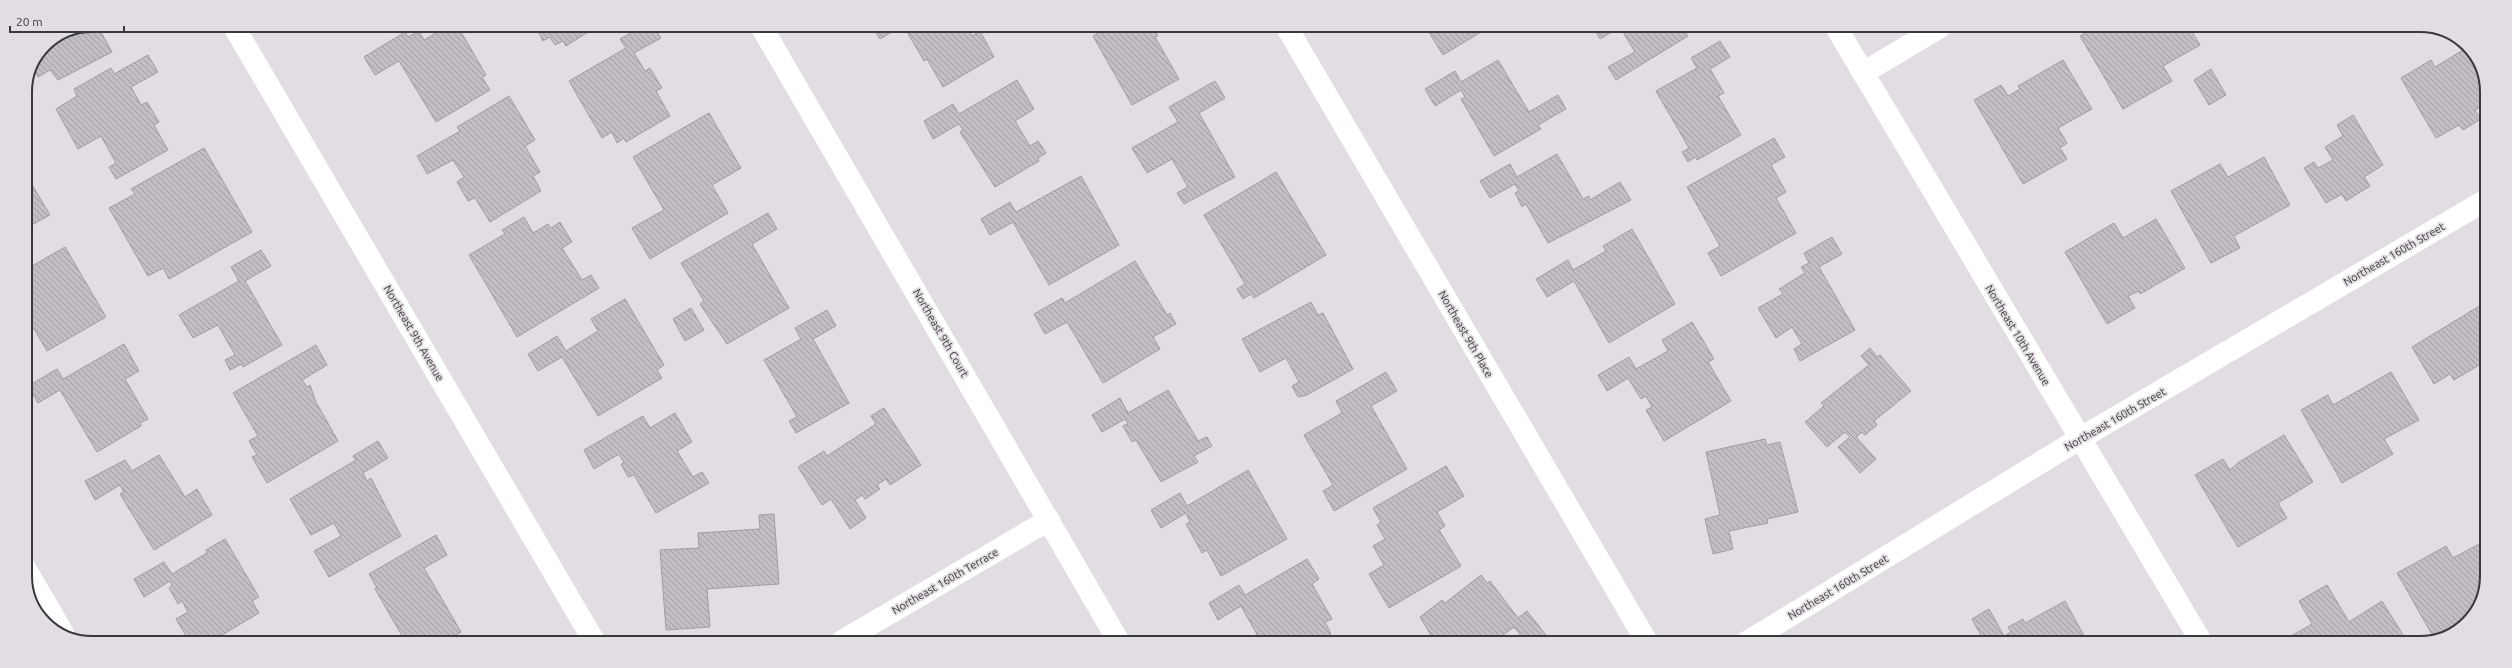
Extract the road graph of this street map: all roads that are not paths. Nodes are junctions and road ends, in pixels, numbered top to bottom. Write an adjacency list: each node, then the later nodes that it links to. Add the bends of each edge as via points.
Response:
1 (237, 32): 12 (street, Northeast 9th Avenue)
2 (764, 32): 9 (street, Northeast 9th Court)
3 (1290, 32): 15 (street, Northeast 9th Place)
4 (1839, 32): 6 (street, Northeast 10th Avenue)
5 (1932, 32): 6 (street)
6 (1863, 73): 8 (street, Northeast 10th Avenue)
7 (2480, 204): 8 (street, Northeast 160th Street)
8 (2079, 439): 16 (street, Northeast 160th Street); 17 (street, Northeast 10th Avenue)
9 (1049, 520): 13 (street, Northeast 160th Terrace); 14 (street, Northeast 9th Court)
10 (32, 580): 11 (street)
11 (59, 626)
12 (591, 636)
13 (852, 636)
14 (1116, 636)
15 (1643, 636)
16 (1757, 636)
17 (2198, 636)

